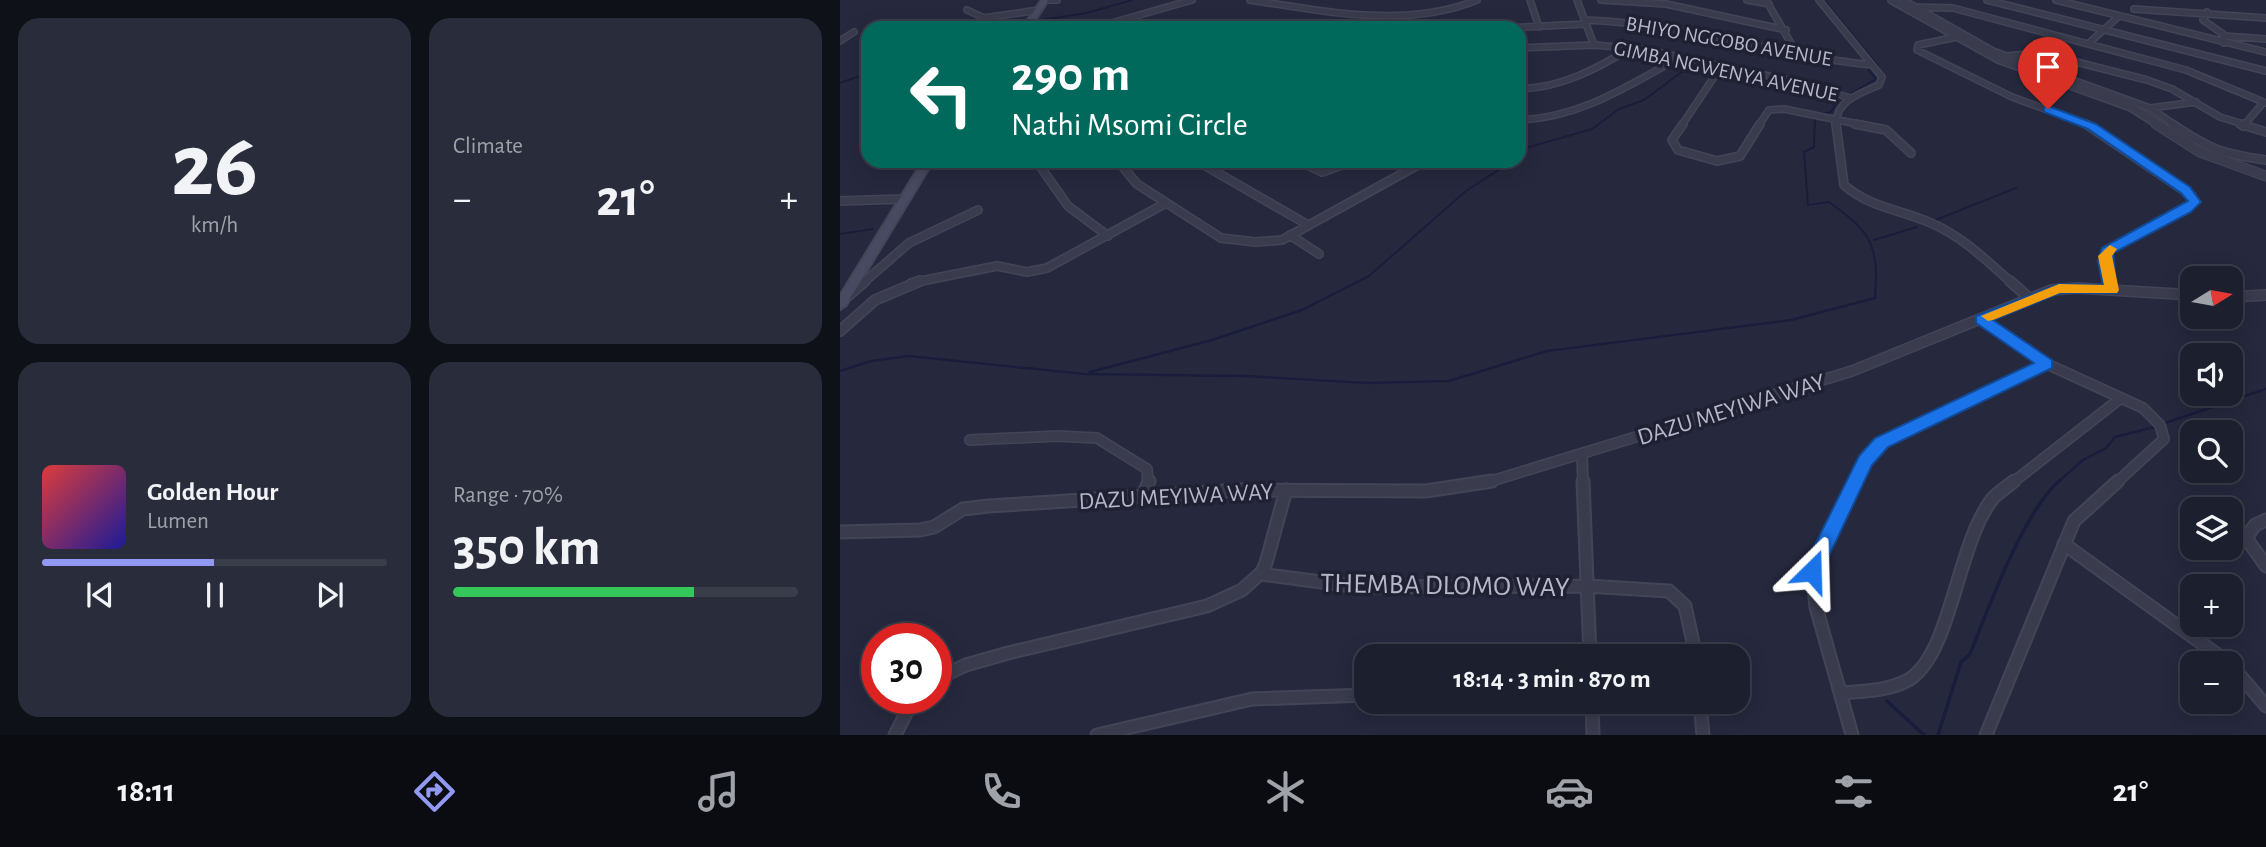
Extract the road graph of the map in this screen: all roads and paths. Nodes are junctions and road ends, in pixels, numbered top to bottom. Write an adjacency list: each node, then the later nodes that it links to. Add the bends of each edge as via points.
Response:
1 (1046, 0): 2 (street); 20 (main road)
2 (1057, 0)
3 (1192, 0): 25 (street)
4 (1250, 0): 5 (street, via 1367,14 1447,10)
5 (1477, 0)
6 (1530, 0): 28 (street)
7 (1577, 0): 26 (street)
8 (1601, 0): 29 (street, via 1666,4)
9 (1747, 0): 16 (street)
10 (1819, 0): 44 (street)
11 (1892, 0): 32 (street)
12 (1903, 0): 17 (street)
13 (1987, 0): 30 (street)
14 (2056, 0): 22 (street)
15 (2138, 0): 18 (street)
16 (1768, 2): 29 (street)
17 (1915, 7): 36 (street, via 1953,9); 42 (street)
18 (2134, 9): 21 (street); 22 (street)
19 (967, 10): 20 (street, via 984,18)
20 (1039, 10): 24 (main road)
21 (2207, 12): 23 (street); 33 (street, via 2203,20)
22 (2121, 17): 30 (street); 33 (street)
23 (2266, 18)
24 (1031, 21)
25 (1118, 21)
26 (1586, 22): 28 (street, BHIYO NGCOBO AVENUE); 37 (street); 41 (street, BHIYO NGCOBO AVENUE, via 1652,24)
27 (1526, 27): 28 (street, BHIYO NGCOBO AVENUE)
28 (1538, 27)
29 (1786, 30): 41 (street)
30 (2105, 30): 36 (street); 46 (street)
31 (854, 32): 35 (street)
32 (1957, 37): 65 (street, via 2007,62 2131,107 2200,152); 74 (street, via 1926,42 1917,50 2012,97 2084,121 2192,196 2192,206 2107,251)
33 (2224, 39): 34 (street); 40 (street)
34 (2266, 39)
35 (840, 41)
36 (2088, 44): 50 (street, via 2203,76)
37 (1594, 45): 38 (street, GIMBA NGWENYA AVENUE); 39 (street, GIMBA NGWENYA AVENUE)
38 (1632, 47): 43 (street, GIMBA NGWENYA AVENUE); 47 (street, via 1556,85)
39 (1526, 48)
40 (2266, 52)
41 (1797, 54): 44 (street, BHIYO NGCOBO AVENUE)
42 (2006, 56): 49 (street, via 2049,55 2161,84); 51 (street)
43 (1679, 58): 45 (street, GIMBA NGWENYA AVENUE); 52 (street, via 1569,115)
44 (1872, 65): 48 (street, via 1882,81)
45 (1720, 68): 48 (street, GIMBA NGWENYA AVENUE, via 1802,83); 53 (street, via 1672,141 1682,152 1718,161 1740,156 1769,110)
46 (2266, 71)
47 (1526, 89)
48 (1850, 98): 53 (street, via 1840,105)
49 (2196, 103): 51 (street); 54 (street)
50 (2264, 103): 54 (street)
51 (2150, 108): 57 (street, via 2206,147)
52 (1526, 120)
53 (1836, 120): 56 (street, via 1886,130); 78 (street, via 1840,176 1852,194 1951,234)
54 (2242, 126): 55 (street)
55 (2266, 132)
56 (1911, 153)
57 (2266, 160)
58 (923, 168): 66 (main road)
59 (1126, 168): 68 (street, via 1137,184)
60 (1209, 168): 70 (street)
61 (1314, 168): 62 (street, via 1322,172)
62 (1333, 168)
63 (1411, 168): 70 (street)
64 (1042, 169): 72 (street, via 1068,206)
65 (2266, 176)
66 (902, 199): 67 (street); 79 (main road)
67 (840, 201)
68 (1166, 203): 71 (street, via 1228,240 1272,242); 72 (street)
69 (978, 210): 79 (street, via 909,243)
70 (1308, 225): 71 (street)
71 (1290, 235): 73 (street)
72 (1108, 236): 81 (street, via 1066,260 1034,271 997,266 911,283 875,300)
73 (1319, 254)
74 (2112, 290): 75 (street, DAZU MEYIWA WAY); 78 (street, DAZU MEYIWA WAY, via 2059,289)
75 (2180, 294)
76 (2266, 295): 77 (street)
77 (2244, 296)
78 (2029, 298): 80 (street, DAZU MEYIWA WAY)
79 (840, 304)
80 (1981, 319): 82 (street); 85 (street, DAZU MEYIWA WAY, via 1852,371)
81 (840, 331)
82 (2047, 364): 83 (street); 100 (street, via 1890,437 1865,461 1812,571 1816,607)
83 (2121, 398): 90 (street, via 2156,419 2164,439 2084,510); 100 (street, via 1994,497 1918,673 1887,687)
84 (970, 440): 87 (street, via 1097,438 1147,469 1150,479)
85 (1582, 454): 86 (street, DAZU MEYIWA WAY, via 1471,486 1426,491); 93 (street)
86 (1286, 490): 87 (street, DAZU MEYIWA WAY); 92 (street)
87 (1143, 496): 89 (street, DAZU MEYIWA WAY, via 978,507 958,511 934,527 920,530)
88 (2266, 520): 91 (street, via 2246,538)
89 (840, 532)
90 (2064, 544): 96 (street); 111 (street)
91 (2266, 566)
92 (1261, 574): 93 (street, THEMBA DLOMO WAY, via 1359,587); 97 (street, via 1236,593 1199,607)
93 (1587, 586): 94 (street); 95 (street, THEMBA DLOMO WAY, via 1650,588 1676,594 1685,606)
94 (1589, 644)
95 (1694, 644)
96 (2212, 651)
97 (952, 670)
98 (2243, 675): 99 (street)
99 (2261, 690): 102 (street)
100 (1841, 693): 110 (street)
101 (1354, 695): 107 (street, via 1252,699)
102 (2266, 706)
103 (906, 714): 106 (street)
104 (1592, 714): 108 (street)
105 (1701, 714): 109 (street)
106 (895, 735)
107 (1097, 735)
108 (1593, 735)
109 (1703, 735)
110 (1852, 735)
111 (1986, 735)

